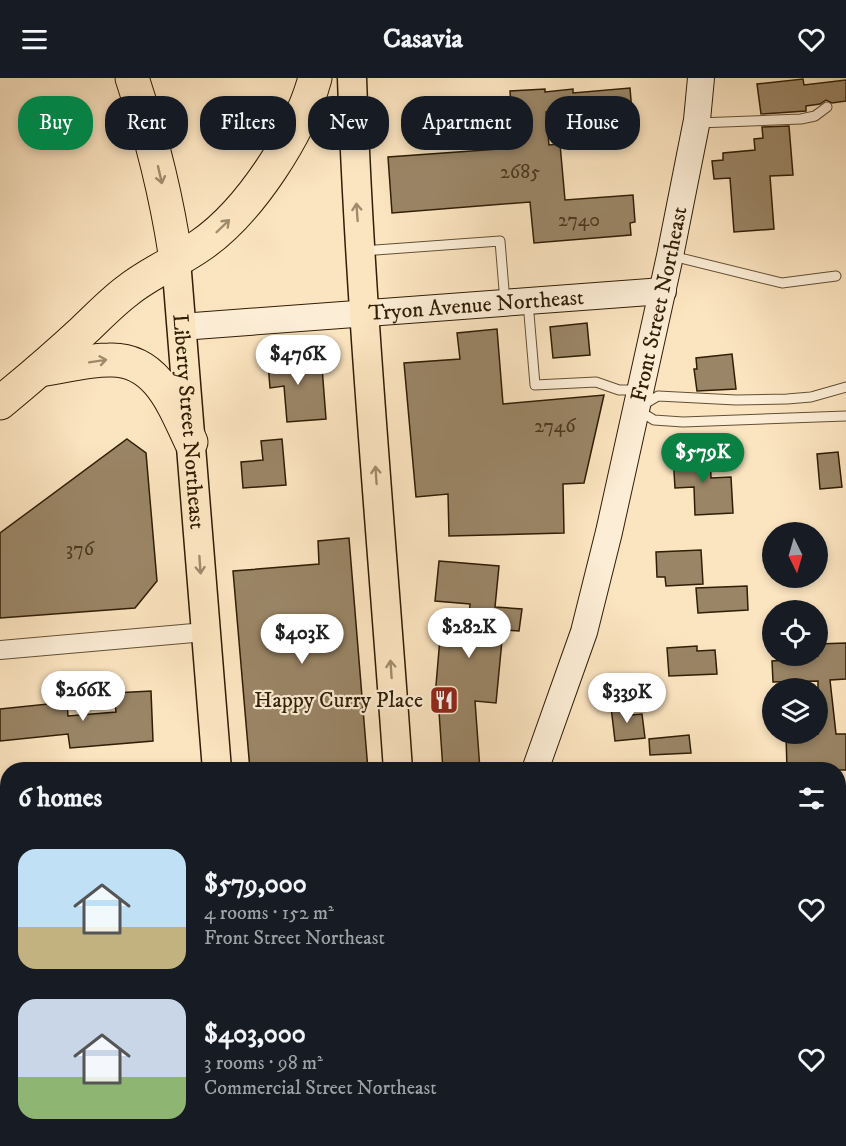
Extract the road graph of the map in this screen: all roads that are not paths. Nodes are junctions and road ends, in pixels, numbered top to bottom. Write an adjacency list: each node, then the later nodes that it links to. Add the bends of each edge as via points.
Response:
1 (132, 78): 9 (highway, Liberty Street Northeast, one-way to 9, via 149,128)
2 (315, 78): 9 (highway, one-way to 2, via 202,244 245,204 293,134)
3 (352, 78): 7 (main road, one-way to 3)
4 (701, 78): 6 (street, Front Street Northeast)
5 (827, 107): 6 (lane, via 815,116 801,119)
6 (696, 123): 8 (street, Front Street Northeast)
7 (360, 251): 12 (lane, via 500,241); 13 (main road)
8 (670, 256): 10 (lane, via 782,283); 11 (street, Front Street Northeast)
9 (176, 260): 14 (main road, Liberty Street Northeast); 15 (highway, via 127,291)
10 (836, 276)
11 (663, 291): 12 (street, Tryon Avenue Northeast); 17 (street, Front Street Northeast)
12 (516, 301): 13 (street, Tryon Avenue Northeast); 17 (lane, via 535,384 596,382)
13 (364, 312): 14 (street, Tryon Avenue Northeast); 24 (main road, one-way to 13)
14 (181, 327): 20 (main road, Liberty Street Northeast)
15 (40, 370): 18 (highway); 20 (highway, one-way to 20, via 108,360 139,366 163,388)
16 (846, 387): 17 (lane, via 787,399 658,396)
17 (638, 400): 19 (lane, via 654,420); 25 (street, Front Street Northeast, via 584,632)
18 (0, 403)
19 (846, 416)
20 (191, 442): 21 (main road, Liberty Street Northeast, one-way to 21)
21 (205, 632): 22 (street); 23 (main road, Liberty Street Northeast)
22 (0, 650)
23 (216, 762)
24 (397, 762)
25 (538, 762)

